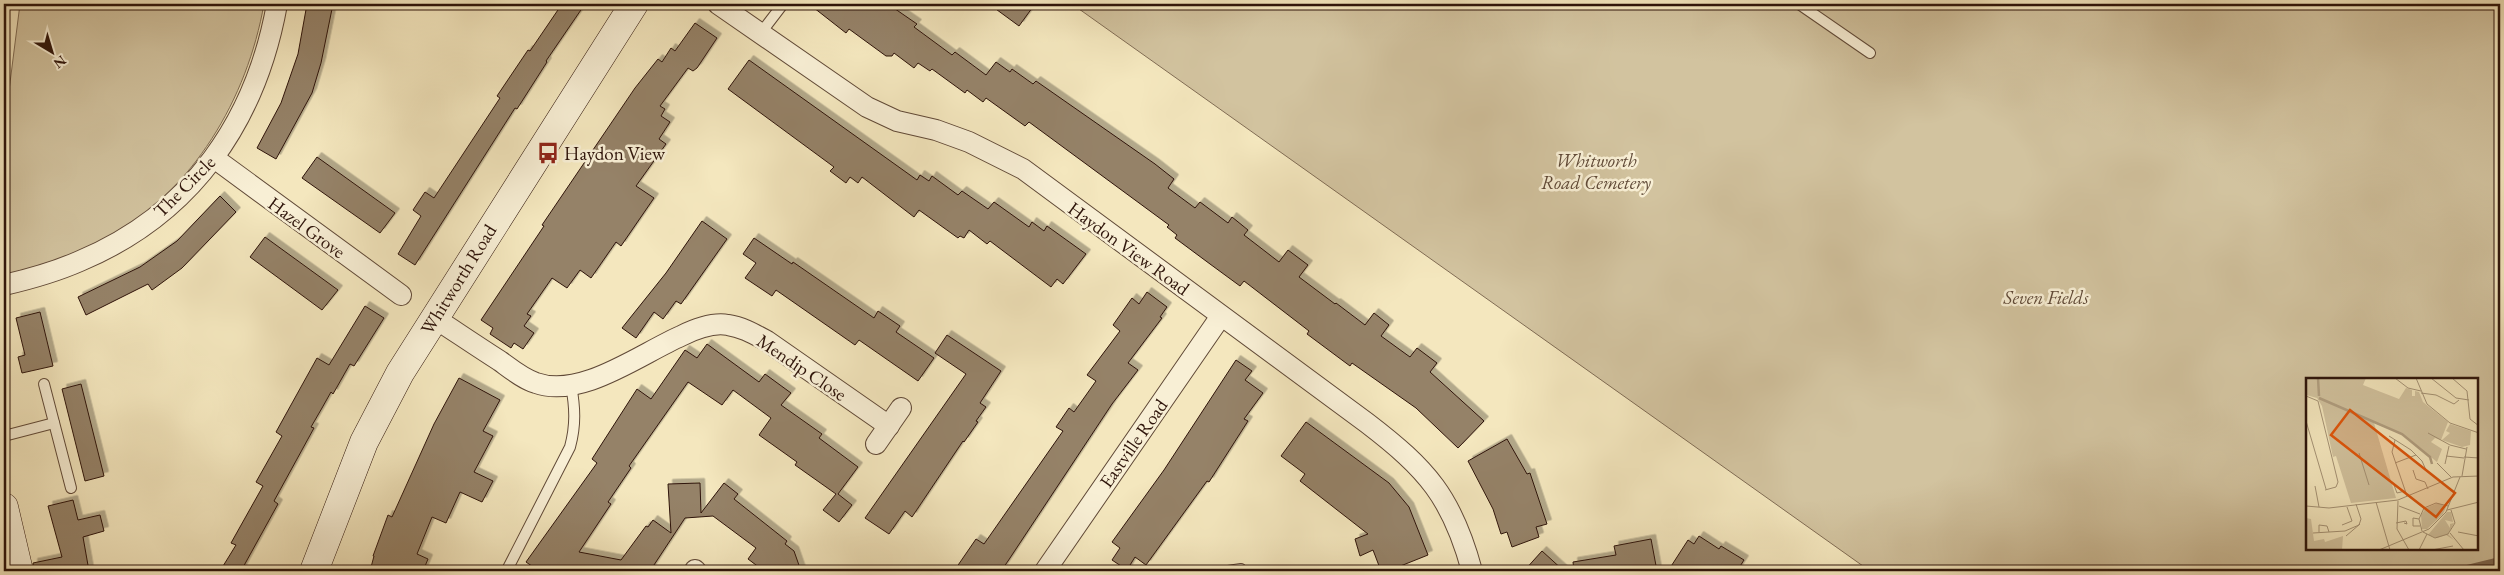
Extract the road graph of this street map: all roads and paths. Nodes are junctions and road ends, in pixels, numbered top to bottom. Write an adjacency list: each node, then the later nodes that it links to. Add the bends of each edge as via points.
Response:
1 (278, 4): 8 (street, The Circle, via 256,81 229,137)
2 (634, 4): 12 (main road, Whitworth Road)
3 (718, 4): 6 (street, Haydon View Road)
4 (783, 4): 6 (lane)
5 (1799, 4): 7 (lane)
6 (760, 34): 11 (street, Haydon View Road, via 867,107 897,121 969,142 1023,169)
7 (1870, 54)
8 (214, 158): 9 (street, The Circle, via 168,205 123,239 73,264); 10 (street, Hazel Grove)
9 (4, 285)
10 (401, 295)
11 (1221, 316): 26 (street, Eastville Road); 28 (street, Haydon View Road, via 1399,447 1417,464 1446,500 1457,522)
12 (433, 317): 14 (street, Mendip Close, via 536,383); 25 (main road, Whitworth Road, via 364,442)
13 (44, 384): 16 (lane)
14 (571, 384): 17 (street, Mendip Close, via 603,375 692,331 727,325 745,329 767,341); 23 (lane, via 575,429 570,447)
15 (901, 408): 17 (street)
16 (54, 423): 18 (lane); 20 (lane)
17 (888, 426): 19 (street)
18 (4, 436)
19 (876, 444)
20 (71, 488)
21 (4, 507): 24 (main road)
22 (1241, 569): 27 (lane)
23 (507, 570)
24 (19, 571)
25 (314, 571)
26 (1045, 571)
27 (1228, 571)
28 (1472, 571)

